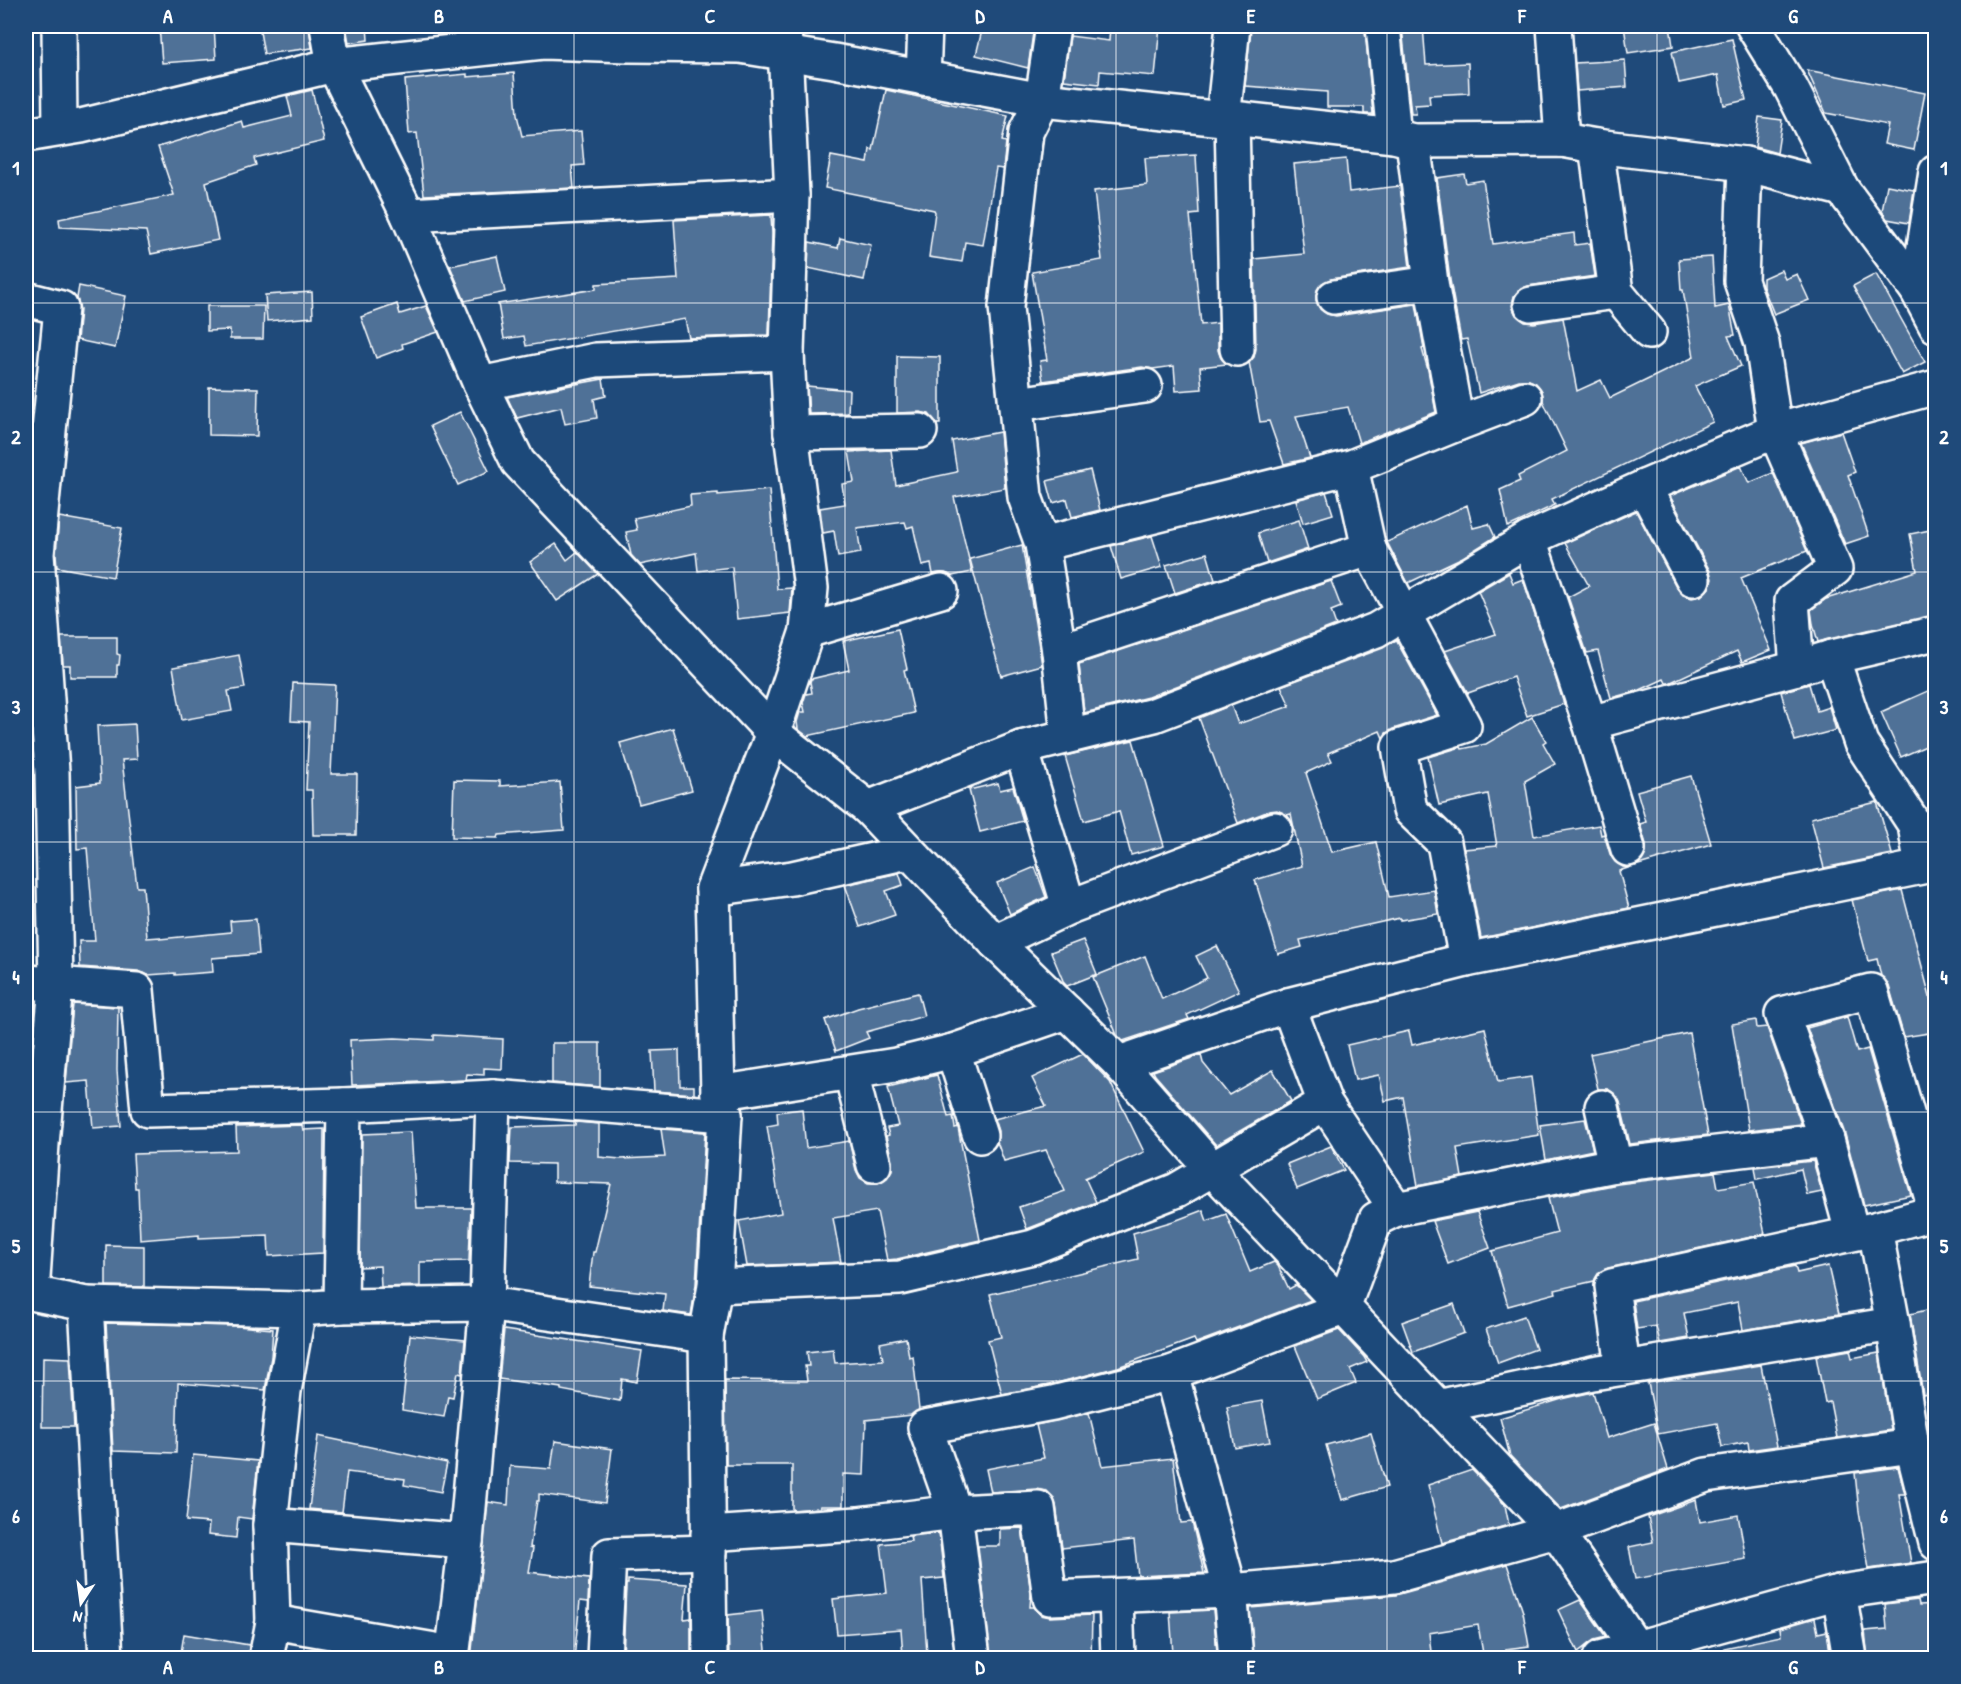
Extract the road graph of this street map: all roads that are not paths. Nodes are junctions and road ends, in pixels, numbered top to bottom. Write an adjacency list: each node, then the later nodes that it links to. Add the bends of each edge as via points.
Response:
1 (59, 26): 16 (street)
2 (327, 26): 12 (street)
3 (925, 26): 13 (street)
4 (1053, 26): 14 (street)
5 (1233, 26): 15 (street)
6 (1383, 26): 18 (street)
7 (1554, 26): 19 (street)
8 (1753, 26): 22 (street, via 1791,88)
9 (542, 34): 10 (street); 11 (street, via 628,45 740,46)
10 (488, 36): 12 (street)
11 (785, 39): 13 (street); 24 (street)
12 (334, 65): 16 (street); 25 (street)
13 (923, 78): 14 (street)
14 (1042, 100): 15 (street); 40 (street, via 1026,132 1006,308)
15 (1227, 118): 18 (street); 34 (street)
16 (60, 129): 17 (street)
17 (26, 135)
18 (1403, 139): 19 (street); 26 (street)
19 (1562, 140): 20 (street)
20 (1596, 146): 21 (street); 28 (street)
21 (1745, 164): 22 (street); 43 (street, via 1742,281 1762,343)
22 (1842, 189): 27 (street)
23 (1934, 192): 27 (street)
24 (792, 195): 25 (street); 35 (street)
25 (408, 215): 36 (street)
26 (1431, 283): 29 (street); 41 (street)
27 (1917, 290): 32 (street)
28 (1616, 292): 31 (street); 33 (street)
29 (1334, 297)
30 (26, 299): 71 (street, via 61,308 38,554 52,772)
31 (1531, 304)
32 (1935, 326)
33 (1649, 332)
34 (1237, 349)
35 (787, 353): 36 (street, via 596,360); 44 (street)
36 (480, 384): 59 (street, via 518,462)
37 (1145, 386): 40 (street)
38 (1935, 387): 43 (street)
39 (1525, 398): 41 (street)
40 (1016, 404): 48 (street, via 1025,497)
41 (1456, 424): 45 (street)
42 (920, 431): 44 (street)
43 (1775, 431): 46 (street); 57 (street, via 1835,569 1792,601)
44 (791, 433): 53 (street, via 811,588)
45 (1351, 466): 48 (street); 49 (street)
46 (1644, 487): 47 (street); 50 (street)
47 (1529, 539): 52 (street); 58 (street)
48 (1042, 544): 55 (street)
49 (1369, 549): 52 (street); 55 (street)
50 (1693, 579)
51 (941, 591): 53 (street)
52 (1403, 612): 60 (street, via 1376,630 1154,715); 70 (street, via 1464,726 1399,747 1410,810 1444,843)
53 (807, 631): 59 (street)
54 (1935, 633): 56 (street)
55 (1059, 651): 60 (street)
56 (1832, 657): 57 (street); 63 (street, via 1861,743)
57 (1797, 668): 58 (street)
58 (1590, 723): 65 (street)
59 (773, 734): 62 (street); 67 (street)
60 (1068, 735): 61 (street)
61 (1021, 748): 62 (street); 68 (street)
62 (867, 808): 66 (street)
63 (1925, 824): 70 (street, via 1922,867)
64 (1275, 829): 68 (street)
65 (1628, 849)
66 (908, 852): 67 (street, via 792,878); 69 (street)
67 (713, 889): 79 (street)
68 (1069, 907): 69 (street)
69 (995, 942): 73 (street)
70 (1466, 960): 72 (street)
71 (41, 984): 80 (street, via 137,990 147,1110); 84 (street)
72 (1288, 1005): 75 (street); 78 (street)
73 (1067, 1012): 74 (street); 75 (street)
74 (953, 1051): 76 (street); 82 (street)
75 (1119, 1063): 87 (street)
76 (851, 1073): 79 (street); 85 (street)
77 (493, 1097): 79 (street); 80 (street); 94 (street)
78 (1325, 1103): 87 (street); 88 (street)
79 (722, 1104): 91 (street)
80 (344, 1105): 95 (street)
81 (1602, 1107): 86 (street)
82 (980, 1136)
83 (1827, 1140): 86 (street); 89 (street, via 1782,1014 1871,991); 90 (street)
84 (34, 1150): 92 (street)
85 (874, 1165)
86 (1615, 1165): 88 (street)
87 (1212, 1169): 91 (street, via 1177,1190 1033,1247 900,1278); 96 (street)
88 (1396, 1209): 96 (street, via 1377,1220)
89 (1935, 1212): 90 (street)
90 (1864, 1230): 98 (street); 100 (street, via 1612,1286)
91 (715, 1286): 99 (street)
92 (29, 1292): 93 (street)
93 (87, 1304): 97 (street); 117 (street)
94 (488, 1304): 95 (street); 99 (street); 107 (street)
95 (341, 1306): 97 (street)
96 (1343, 1308): 101 (street); 102 (street)
97 (299, 1309): 105 (street, via 284,1391)
98 (1893, 1324): 100 (street); 103 (street)
99 (706, 1336): 108 (street)
100 (1623, 1368): 102 (street)
101 (1171, 1372): 104 (street, via 1053,1403 925,1427); 111 (street)
102 (1437, 1407): 106 (street)
103 (1912, 1446): 106 (street, via 1706,1475); 109 (street)
104 (955, 1512): 108 (street); 113 (street, via 1038,1508 1050,1598); 121 (street)
105 (270, 1525): 107 (street); 114 (street)
106 (1556, 1531): 111 (street, via 1394,1576); 115 (street)
107 (466, 1541): 116 (street)
108 (709, 1543): 119 (street, via 609,1555); 120 (street)
109 (1935, 1543)
110 (1935, 1578): 112 (street)
111 (1230, 1591): 113 (street); 123 (street)
112 (1839, 1592): 115 (street); 125 (street)
113 (1116, 1596): 122 (street)
114 (273, 1622): 116 (street); 118 (street)
115 (1640, 1653): 124 (street)
116 (452, 1656)
117 (106, 1659)
118 (266, 1659)
119 (604, 1659)
120 (710, 1659)
121 (973, 1659)
122 (1118, 1659)
123 (1236, 1659)
124 (1600, 1659)
125 (1850, 1659)

